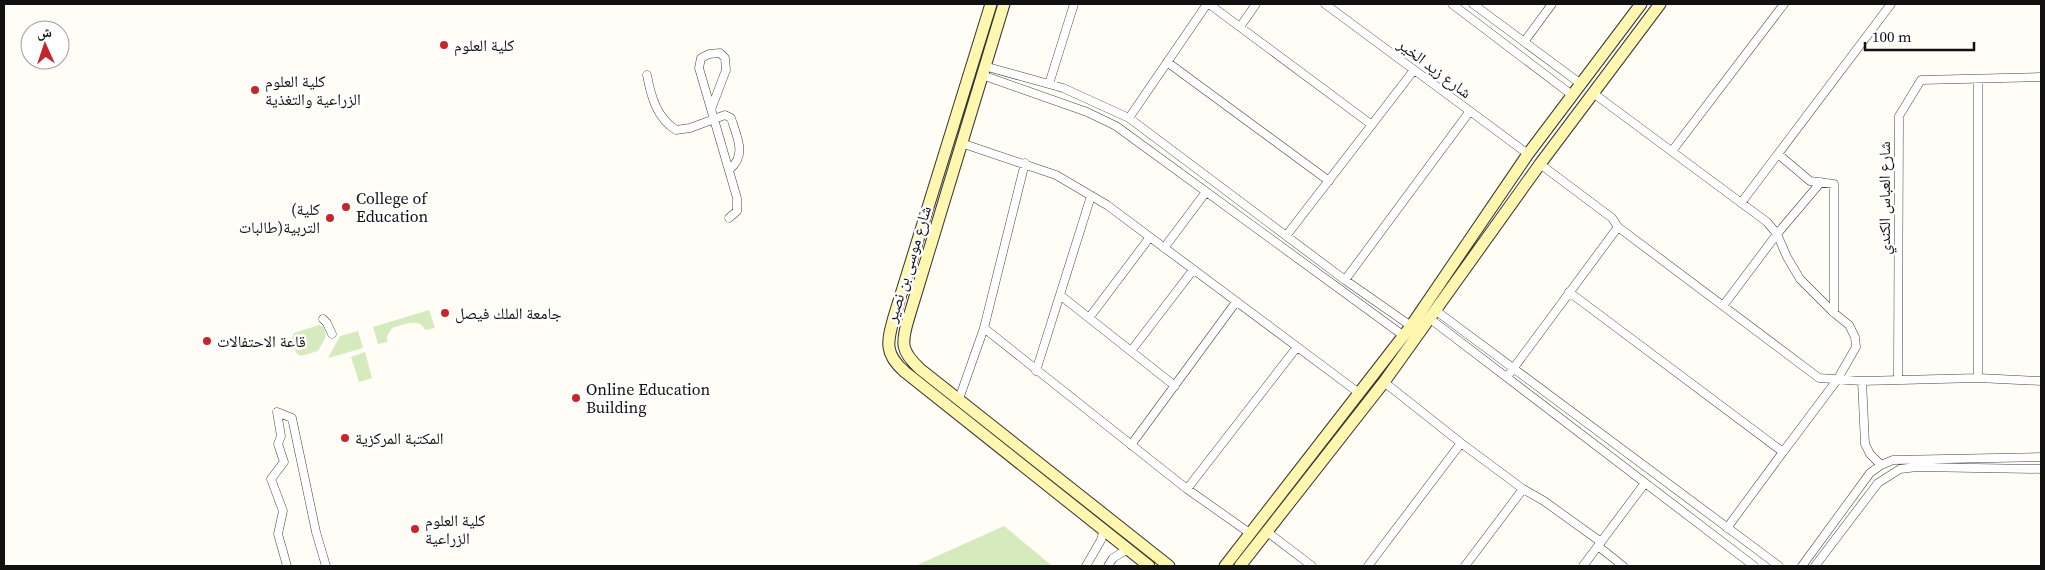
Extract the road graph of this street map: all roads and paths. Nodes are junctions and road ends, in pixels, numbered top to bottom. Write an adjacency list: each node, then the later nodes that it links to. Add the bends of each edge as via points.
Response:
1 (991, 4): 89 (street, شارع موسى بن نصير, via 894,317 889,336 890,355 905,372)
2 (1004, 4): 18 (street, شارع موسى بن نصير)
3 (1074, 4): 22 (street)
4 (1208, 4): 14 (street); 16 (street)
5 (1256, 4): 14 (street)
6 (1325, 4): 17 (street, شارع زيد الخير)
7 (1452, 4): 25 (street)
8 (1473, 4): 15 (street)
9 (1552, 4): 15 (street)
10 (1641, 4): 23 (street)
11 (1660, 4): 24 (street)
12 (1784, 4): 32 (street)
13 (1891, 4): 34 (street)
14 (1240, 27): 30 (street)
15 (1524, 42): 23 (street)
16 (1167, 62): 28 (street); 40 (street)
17 (1414, 70): 27 (street, شارع زيد الخير); 30 (street)
18 (983, 71): 22 (street); 31 (street, شارع موسى بن نصير); 39 (street, via 1116,126)
19 (647, 75): 29 (street, via 655,105 666,124 676,130)
20 (2041, 77): 21 (street)
21 (1978, 79): 70 (street); 71 (street, شارع العباس الكندي, via 1921,80 1898,116)
22 (1049, 84): 28 (street)
23 (1581, 84): 25 (street)
24 (1594, 93): 32 (street); 36 (street)
25 (1572, 95): 33 (street)
26 (712, 107): 26 (street, via 699,68 701,58 720,53 725,58 726,70); 29 (street)
27 (1470, 111): 33 (street, شارع زيد الخير); 52 (street)
28 (1129, 118): 37 (street)
29 (716, 119): 38 (street); 38 (street, via 725,115 731,118 741,150 737,163)
30 (1372, 125): 40 (street)
31 (961, 143): 35 (street); 78 (street, شارع موسى بن نصير, via 903,346 910,359)
32 (1672, 151): 44 (street)
33 (1528, 154): 61 (street)
34 (1778, 154): 41 (street, via 1810,181); 44 (street)
35 (1025, 163): 43 (street, via 1056,175); 62 (street)
36 (1540, 164): 46 (street, via 1612,218); 58 (street)
37 (1194, 168): 39 (street); 48 (street)
38 (730, 170): 45 (street, via 738,207)
39 (1187, 177): 42 (street)
40 (1329, 181): 48 (street)
41 (1821, 182): 47 (street); 57 (street, via 1834,184)
42 (1206, 192): 50 (street); 64 (street)
43 (1091, 196): 49 (street); 54 (street)
44 (1741, 203): 47 (street, via 1767,222)
45 (729, 218)
46 (1618, 227): 53 (street); 56 (street)
47 (1777, 234): 56 (street); 57 (street, via 1800,279)
48 (1286, 236): 52 (street)
49 (1150, 237): 50 (street); 59 (street)
50 (1164, 248): 51 (street)
51 (1193, 270): 55 (street); 66 (street)
52 (1345, 280): 61 (street)
53 (1570, 292): 67 (street); 81 (street)
54 (1060, 295): 59 (street); 68 (street)
55 (1236, 302): 65 (street); 76 (street)
56 (1722, 306): 72 (street, via 1819,378)
57 (1834, 313): 72 (street, via 1849,325 1856,347)
58 (1432, 314): 67 (street); 69 (street); 75 (street)
59 (1090, 318): 66 (street)
60 (323, 319): 63 (street)
61 (1411, 326): 64 (street)
62 (984, 328): 68 (street); 78 (street)
63 (332, 334)
64 (1404, 336): 77 (street)
65 (1297, 347): 77 (street); 86 (street)
66 (1131, 351): 76 (street)
67 (1513, 368): 69 (street); 88 (street)
68 (1036, 371): 80 (street)
69 (1507, 377): 85 (street)
70 (1978, 378): 71 (street); 74 (street)
71 (1898, 379): 73 (street)
72 (1837, 380): 73 (street); 81 (street)
73 (1862, 380): 83 (street, via 1865,444)
74 (2041, 381)
75 (1384, 382): 79 (street); 90 (street)
76 (1175, 386): 80 (street)
77 (1360, 393): 91 (street)
78 (959, 399): 99 (street, شارع موسى بن نصير)
79 (1461, 443): 87 (street); 103 (street)
80 (1131, 446): 86 (street)
81 (1783, 452): 88 (street)
82 (2041, 458): 83 (street, via 1893,460)
83 (1881, 464): 109 (street, via 1870,473)
84 (2041, 469): 110 (street, via 1900,469 1878,483)
85 (1645, 483): 92 (street); 107 (street)
86 (1187, 489): 91 (street)
87 (1523, 489): 92 (street, via 1544,501); 104 (street)
88 (1727, 528): 108 (street)
89 (1104, 530): 93 (street, شارع موسى بن نصير); 96 (street, via 1102,540)
90 (1266, 531): 101 (street); 102 (street)
91 (1251, 534): 100 (street)
92 (1599, 544): 105 (street); 106 (street)
93 (1128, 549): 97 (street, via 1113,558); 98 (street, شارع موسى بن نصير)
94 (287, 566): 95 (street, via 278,534 283,511 271,479 284,462 278,444 281,436 277,412 292,418)
95 (326, 566)
96 (1086, 566)
97 (1108, 566)
98 (1149, 566)
99 (1169, 566)
100 (1225, 566)
101 (1240, 566)
102 (1312, 566)
103 (1368, 566)
104 (1465, 566)
105 (1583, 566)
106 (1623, 566)
107 (1754, 566)
108 (1779, 566)
109 (1802, 566)
110 (1815, 566)

